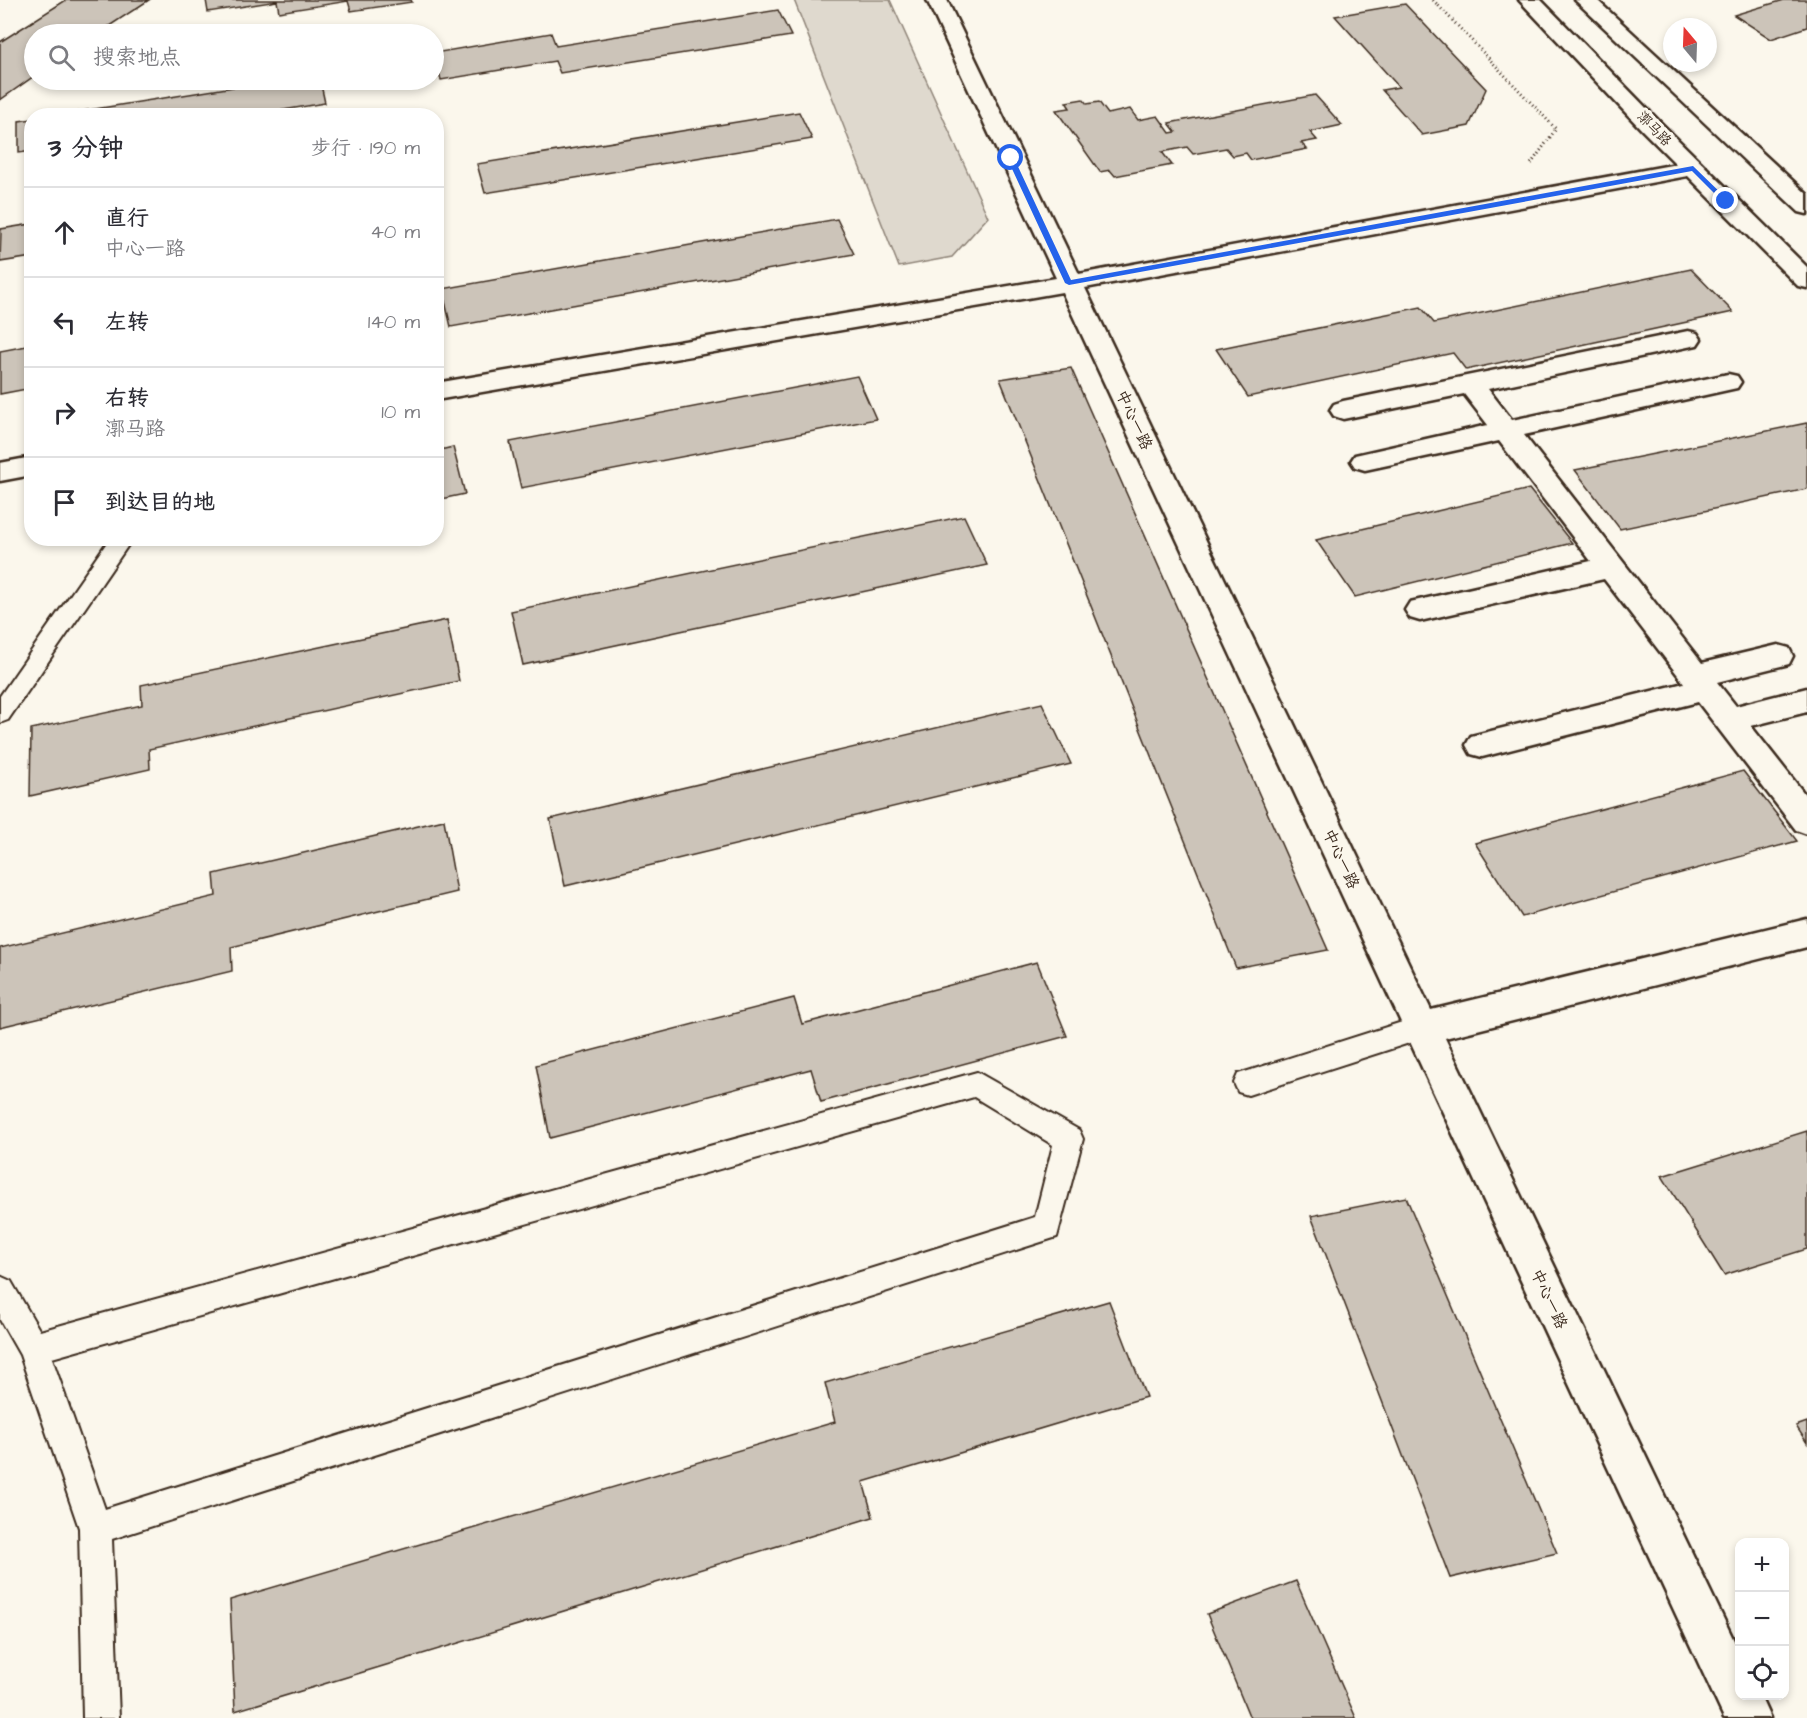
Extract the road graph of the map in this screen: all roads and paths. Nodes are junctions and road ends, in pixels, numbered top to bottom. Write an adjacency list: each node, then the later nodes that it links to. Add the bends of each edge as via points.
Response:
1 (937, 0): 9 (street, 中心一路)
2 (1433, 0): 5 (path, via 1556,129)
3 (1530, 0): 6 (street, 漷马路)
4 (1585, 0): 7 (street)
5 (1528, 168)
6 (1693, 168): 8 (street, 漷马路); 9 (street)
7 (1807, 207)
8 (1807, 281)
9 (1069, 283): 13 (street); 30 (street, 中心一路)
10 (1688, 339): 12 (street)
11 (1728, 382): 15 (street)
12 (1470, 384): 14 (street); 15 (street)
13 (444, 391)
14 (1343, 410)
15 (1505, 430): 16 (street); 20 (street)
16 (1365, 461)
17 (24, 468): 18 (street)
18 (0, 472)
19 (116, 546): 25 (lane)
20 (1611, 567): 21 (street); 23 (street)
21 (1420, 610)
22 (1778, 656): 23 (street)
23 (1700, 683): 26 (street); 27 (street)
24 (1807, 700): 26 (street)
25 (0, 714)
26 (1729, 720): 28 (street)
27 (1482, 745)
28 (1807, 821)
29 (1807, 933): 30 (street)
30 (1421, 1028): 31 (lane); 36 (street, 中心一路)
31 (1248, 1083)
32 (0, 1291): 33 (lane)
33 (33, 1348): 34 (lane); 34 (lane, via 977,1084 1069,1139 1047,1227)
34 (95, 1528): 35 (lane)
35 (101, 1718)
36 (1747, 1718)

